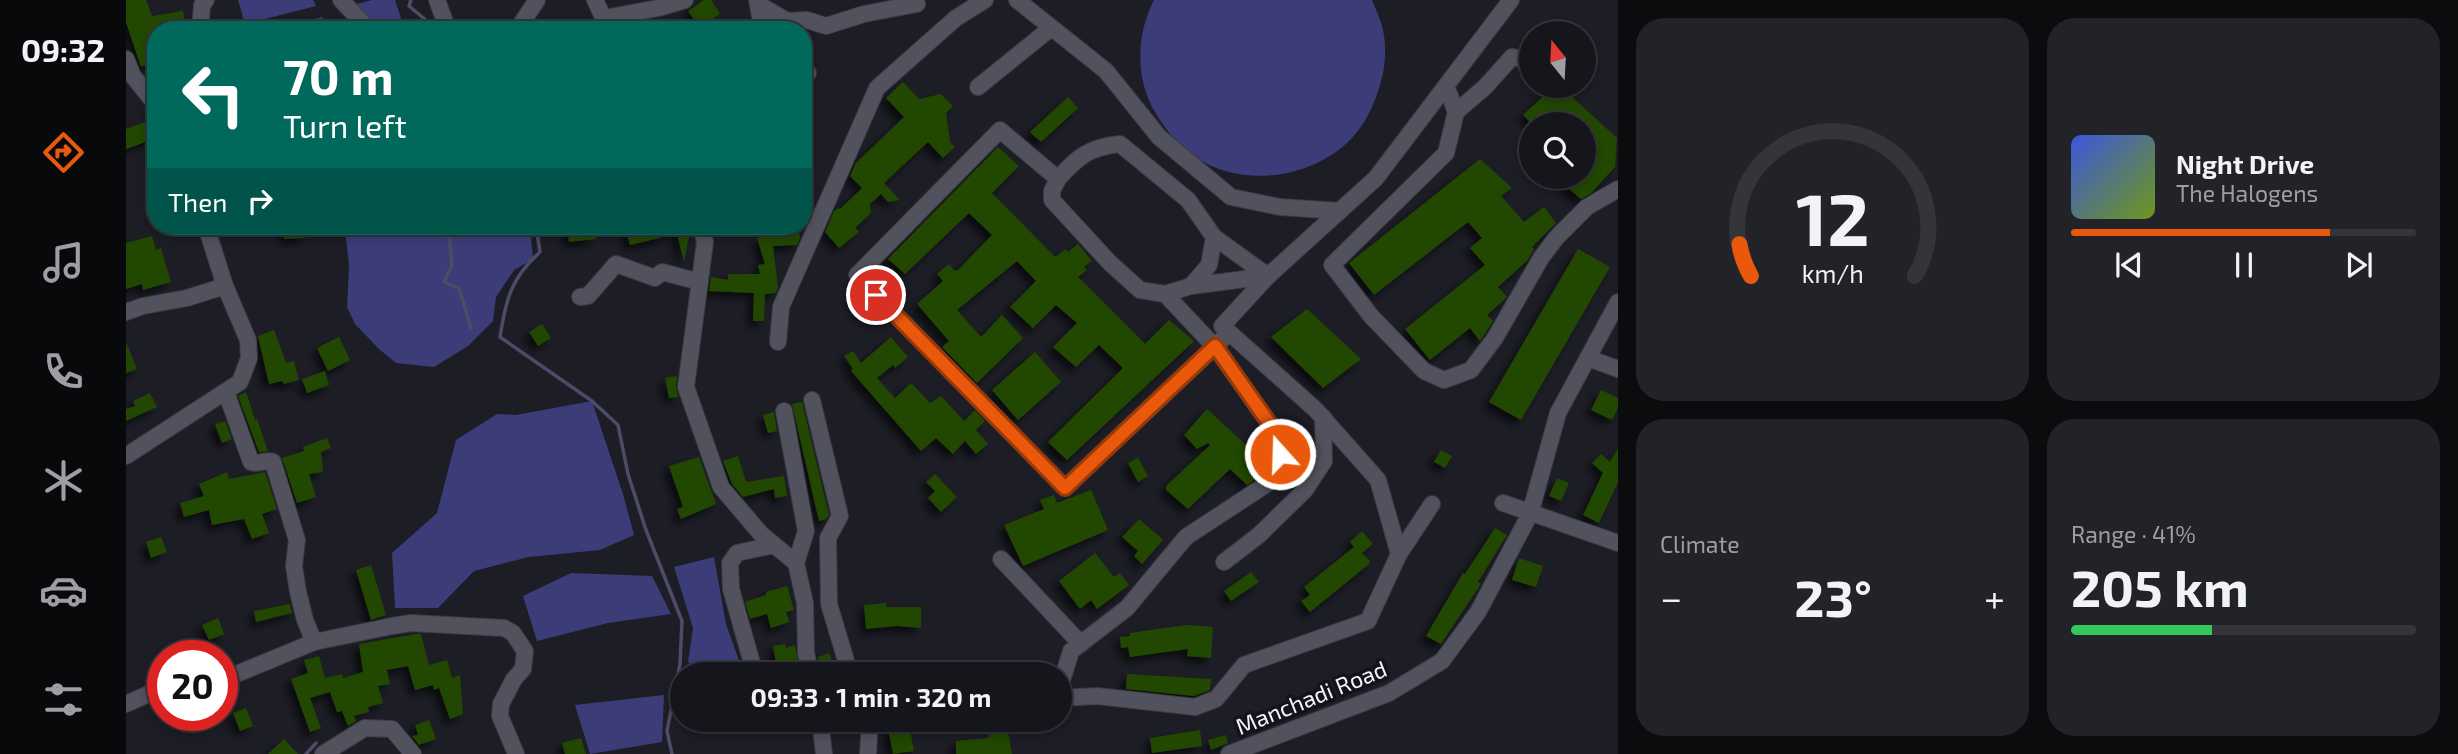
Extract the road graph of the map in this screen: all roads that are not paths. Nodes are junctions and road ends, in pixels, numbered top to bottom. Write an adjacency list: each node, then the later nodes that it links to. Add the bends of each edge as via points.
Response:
1 (206, 0): 12 (street)
2 (341, 0): 13 (street)
3 (437, 0): 14 (street)
4 (537, 0): 15 (street)
5 (596, 0): 16 (street)
6 (685, 0): 17 (street)
7 (985, 0): 46 (street, via 956,18 877,88 781,307)
8 (1017, 0): 23 (street)
9 (1511, 0): 28 (street)
10 (757, 2): 18 (street); 19 (street)
11 (917, 4): 22 (street, via 826,26)
12 (201, 21)
13 (361, 21)
14 (445, 21)
15 (523, 21)
16 (606, 21)
17 (617, 21)
18 (760, 21)
19 (787, 21)
20 (787, 21): 21 (street)
21 (810, 21)
22 (812, 22)
23 (1051, 28): 27 (street); 33 (street, via 1106,71 1159,137 1231,197 1280,207)
24 (1519, 58): 30 (street, via 1512,57)
25 (126, 59): 26 (street)
26 (129, 80): 29 (street)
27 (978, 86)
28 (1446, 86): 30 (street); 33 (street, via 1376,178)
29 (147, 97)
30 (1456, 112): 32 (street, via 1446,153 1332,265 1424,371 1444,380 1471,370 1556,238 1587,207)
31 (1058, 179): 36 (street, via 1076,159 1100,146 1120,144 1188,200); 41 (street, via 1052,200 1110,264 1140,290); 47 (street, via 1000,130 857,275 1065,488)
32 (1618, 189)
33 (1340, 211): 37 (street)
34 (209, 235): 39 (street)
35 (703, 235): 38 (street)
36 (1214, 237): 37 (street); 40 (street, via 1209,265)
37 (1268, 276): 40 (street); 45 (street, via 1222,326)
38 (700, 282): 42 (street, via 662,272 655,278 616,264 588,296); 59 (street, via 686,387 720,487)
39 (225, 286): 44 (street); 50 (street, via 247,340 249,358 240,382)
40 (1191, 286): 41 (street)
41 (1165, 294): 47 (street)
42 (580, 297)
43 (1618, 302): 48 (street, Manchadi Road)
44 (126, 312)
45 (1229, 333): 47 (street); 53 (street)
46 (778, 342)
47 (1215, 346): 65 (street, via 1274,430 1279,476 1186,537 1127,608)
48 (1588, 358): 49 (street); 57 (street, Manchadi Road, via 1558,413)
49 (1618, 369)
50 (226, 392): 54 (street); 64 (street, via 251,462 273,462 297,540 298,592)
51 (812, 400): 68 (street, via 840,516 828,538 829,604)
52 (784, 411): 63 (street, via 806,531)
53 (1322, 417): 60 (street, via 1378,480); 62 (street, via 1324,461 1306,490)
54 (126, 456)
55 (1503, 503): 57 (street)
56 (1432, 504): 60 (street)
57 (1530, 514): 58 (street); 81 (street, Manchadi Road, via 1478,612 1442,661 1389,692)
58 (1618, 543)
59 (774, 545): 63 (street); 66 (street, via 737,553 730,563 731,589)
60 (1399, 554): 72 (street, via 1368,621 1244,665 1216,699 1195,707)
61 (1000, 559): 65 (street)
62 (1224, 562)
63 (796, 563): 67 (street, via 805,603)
64 (314, 642): 70 (street); 78 (street, via 411,623 504,628 525,651 523,669 501,704 503,724)
65 (1081, 644): 69 (street, via 1071,651)
66 (752, 662)
67 (808, 662)
68 (846, 662)
69 (1068, 662)
70 (238, 673)
71 (147, 695): 73 (street)
72 (1072, 697)
73 (126, 704)
74 (821, 732): 79 (street)
75 (869, 732): 80 (street)
76 (323, 752): 77 (street, via 365,728 392,729)
77 (413, 754)
78 (516, 754)
79 (824, 754)
80 (868, 754)
81 (1229, 754)

